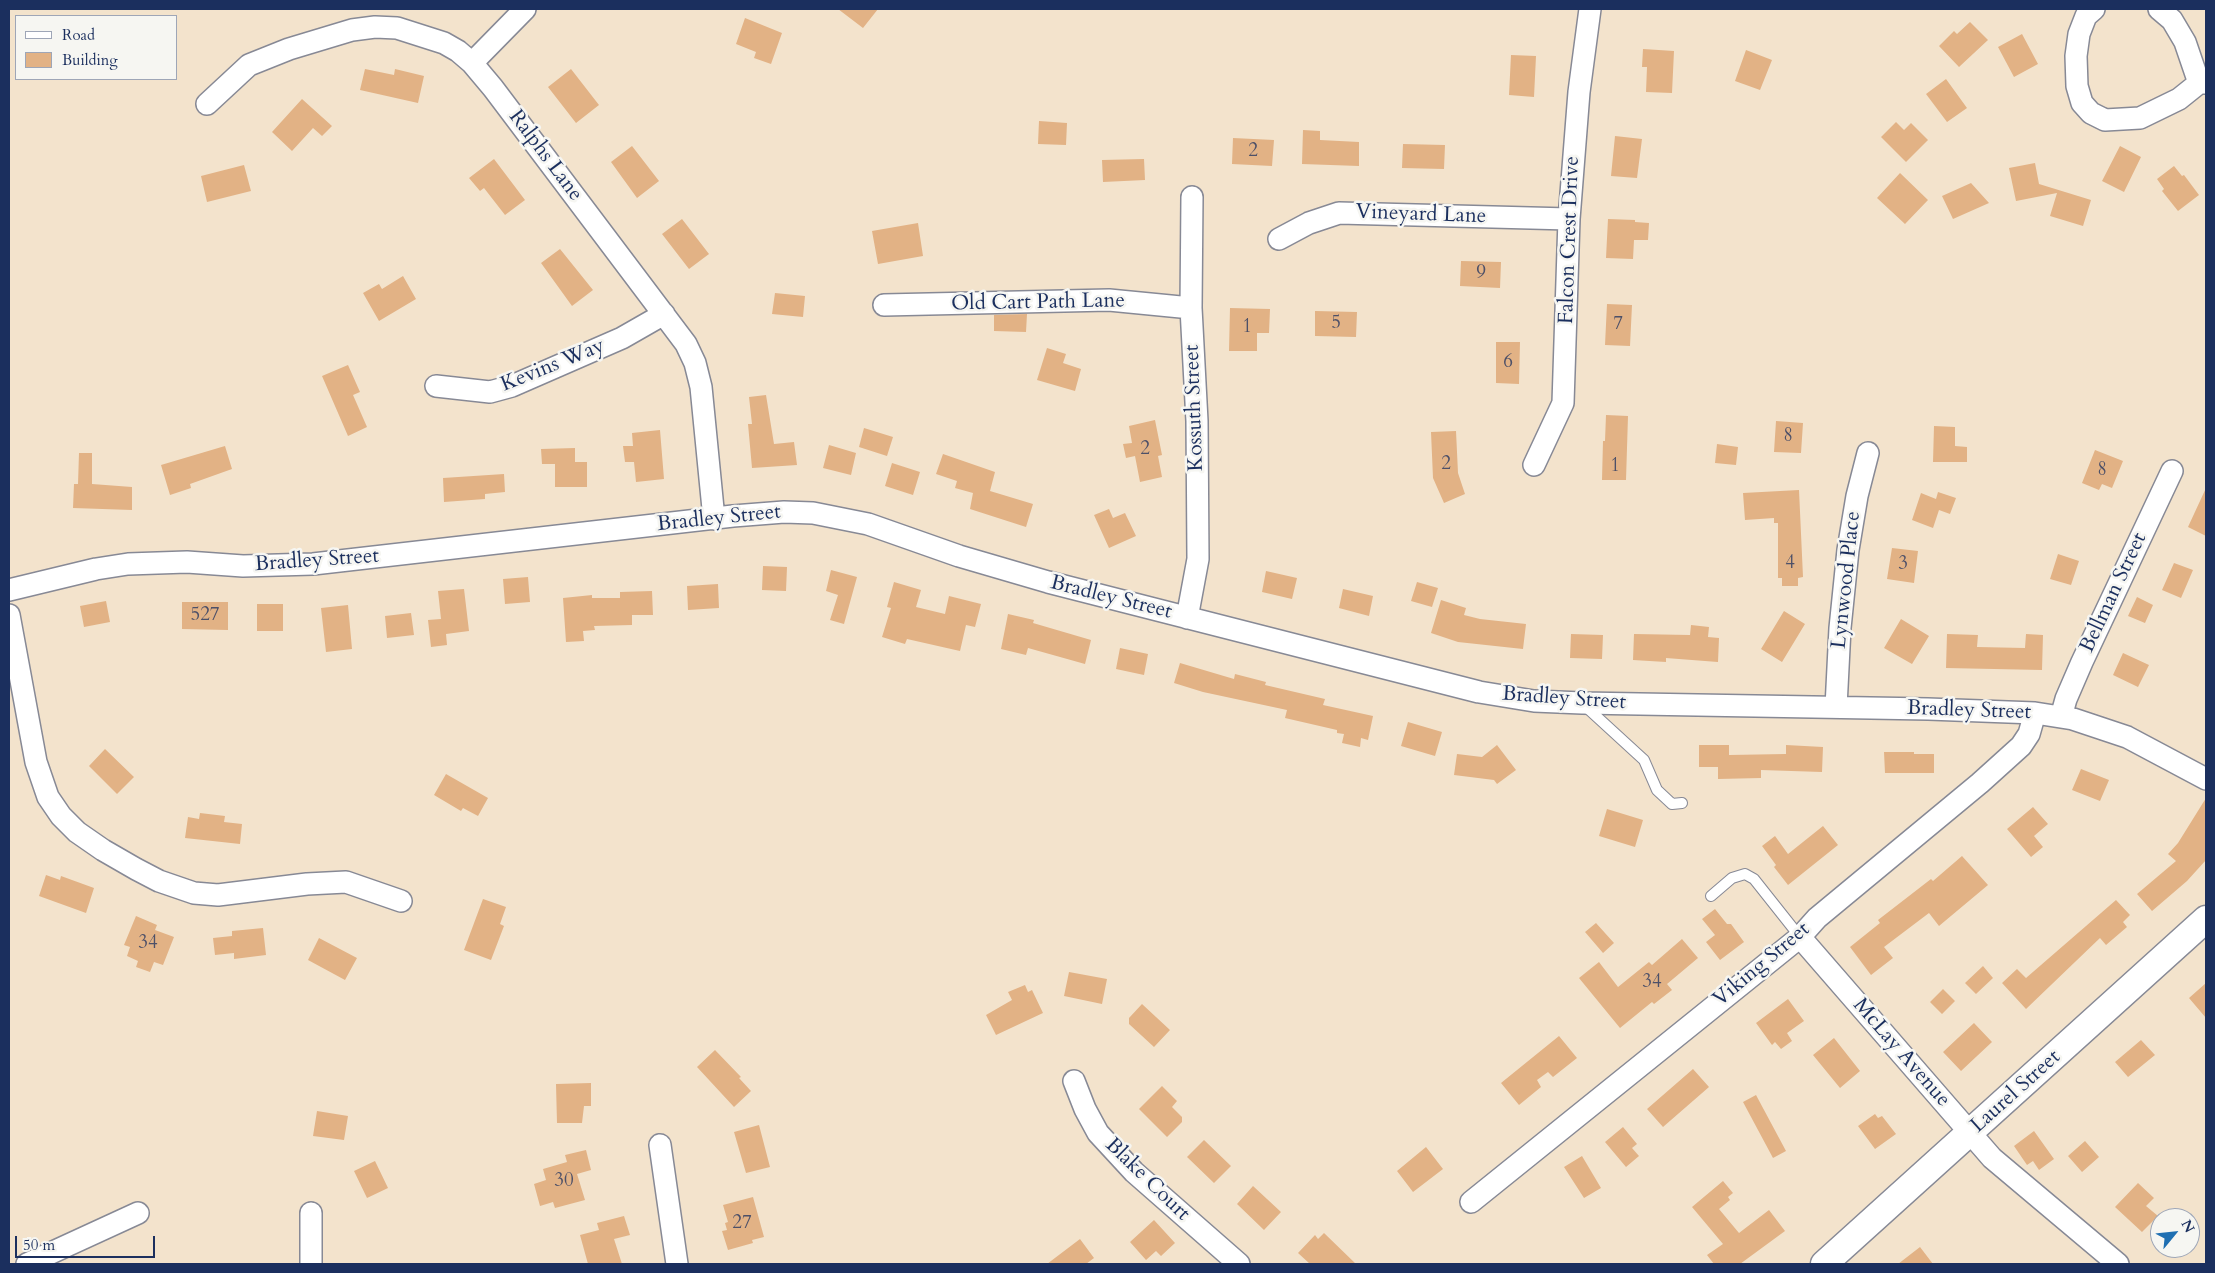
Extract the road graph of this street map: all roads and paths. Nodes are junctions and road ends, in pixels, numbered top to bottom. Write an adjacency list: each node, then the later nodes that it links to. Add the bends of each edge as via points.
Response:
1 (525, 9): 5 (street)
2 (1590, 9): 9 (street, Falcon Crest Drive, via 1577,110)
3 (2094, 9): 6 (street, via 2086,16 2079,34 2076,56 2077,86 2082,103 2091,113 2105,120 2140,118)
4 (2159, 9): 6 (street, via 2172,20)
5 (472, 63): 7 (street, Ralphs Lane, via 444,43 419,34 397,28 352,30 250,65); 13 (street, Ralphs Lane)
6 (2203, 83)
7 (207, 104)
8 (1192, 197): 12 (street, Kossuth Street)
9 (1569, 219): 10 (street, Vineyard Lane, via 1339,213 1309,223); 16 (street, Falcon Crest Drive, via 1563,403)
10 (1279, 239)
11 (884, 305): 12 (street, Old Cart Path Lane, via 1109,300)
12 (1191, 308): 21 (street, Kossuth Street, via 1197,421 1198,559)
13 (664, 314): 14 (street, Kevins Way, via 622,338 512,386 490,392); 18 (street, Ralphs Lane, via 686,344 701,387)
14 (436, 386)
15 (1868, 454): 23 (street, Lynwood Place, via 1848,550)
16 (1534, 465)
17 (2172, 471): 25 (street, Bellman Street, via 2082,662)
18 (714, 518): 19 (street, Bradley Street, via 313,564 128,564); 21 (street, Bradley Street, via 784,512 813,512 843,518 999,569)
19 (9, 590)
20 (9, 615): 29 (street, via 36,762 48,797 77,832 159,881 194,893 218,895 346,882)
21 (1187, 618): 22 (street, Bradley Street, via 1479,692 1534,701)
22 (1582, 703): 23 (street, Bradley Street); 27 (lane, via 1644,760 1657,790 1672,804)
23 (1836, 707): 24 (street, Bradley Street)
24 (2035, 713): 25 (street, Bradley Street); 31 (street, Viking Street, via 2029,734 2020,746 1937,820 1817,918)
25 (2061, 717): 26 (street, Bradley Street, via 2127,737)
26 (2206, 779)
27 (1682, 803)
28 (1711, 896): 31 (lane, via 1732,878 1745,874 1754,879)
29 (401, 901)
30 (2206, 919): 33 (street, Laurel Street)
31 (1800, 937): 33 (street, McLay Avenue); 35 (street, Viking Street)
32 (1074, 1081): 41 (street, Blake Court, via 1098,1133 1134,1172)
33 (1971, 1133): 42 (street, Laurel Street); 43 (street, McLay Avenue, via 1992,1158)
34 (660, 1145): 40 (street)
35 (1471, 1202)
36 (138, 1213): 38 (street)
37 (311, 1213): 39 (street)
38 (27, 1264)
39 (311, 1264)
40 (677, 1264)
41 (1239, 1264)
42 (1824, 1264)
43 (2118, 1264)

